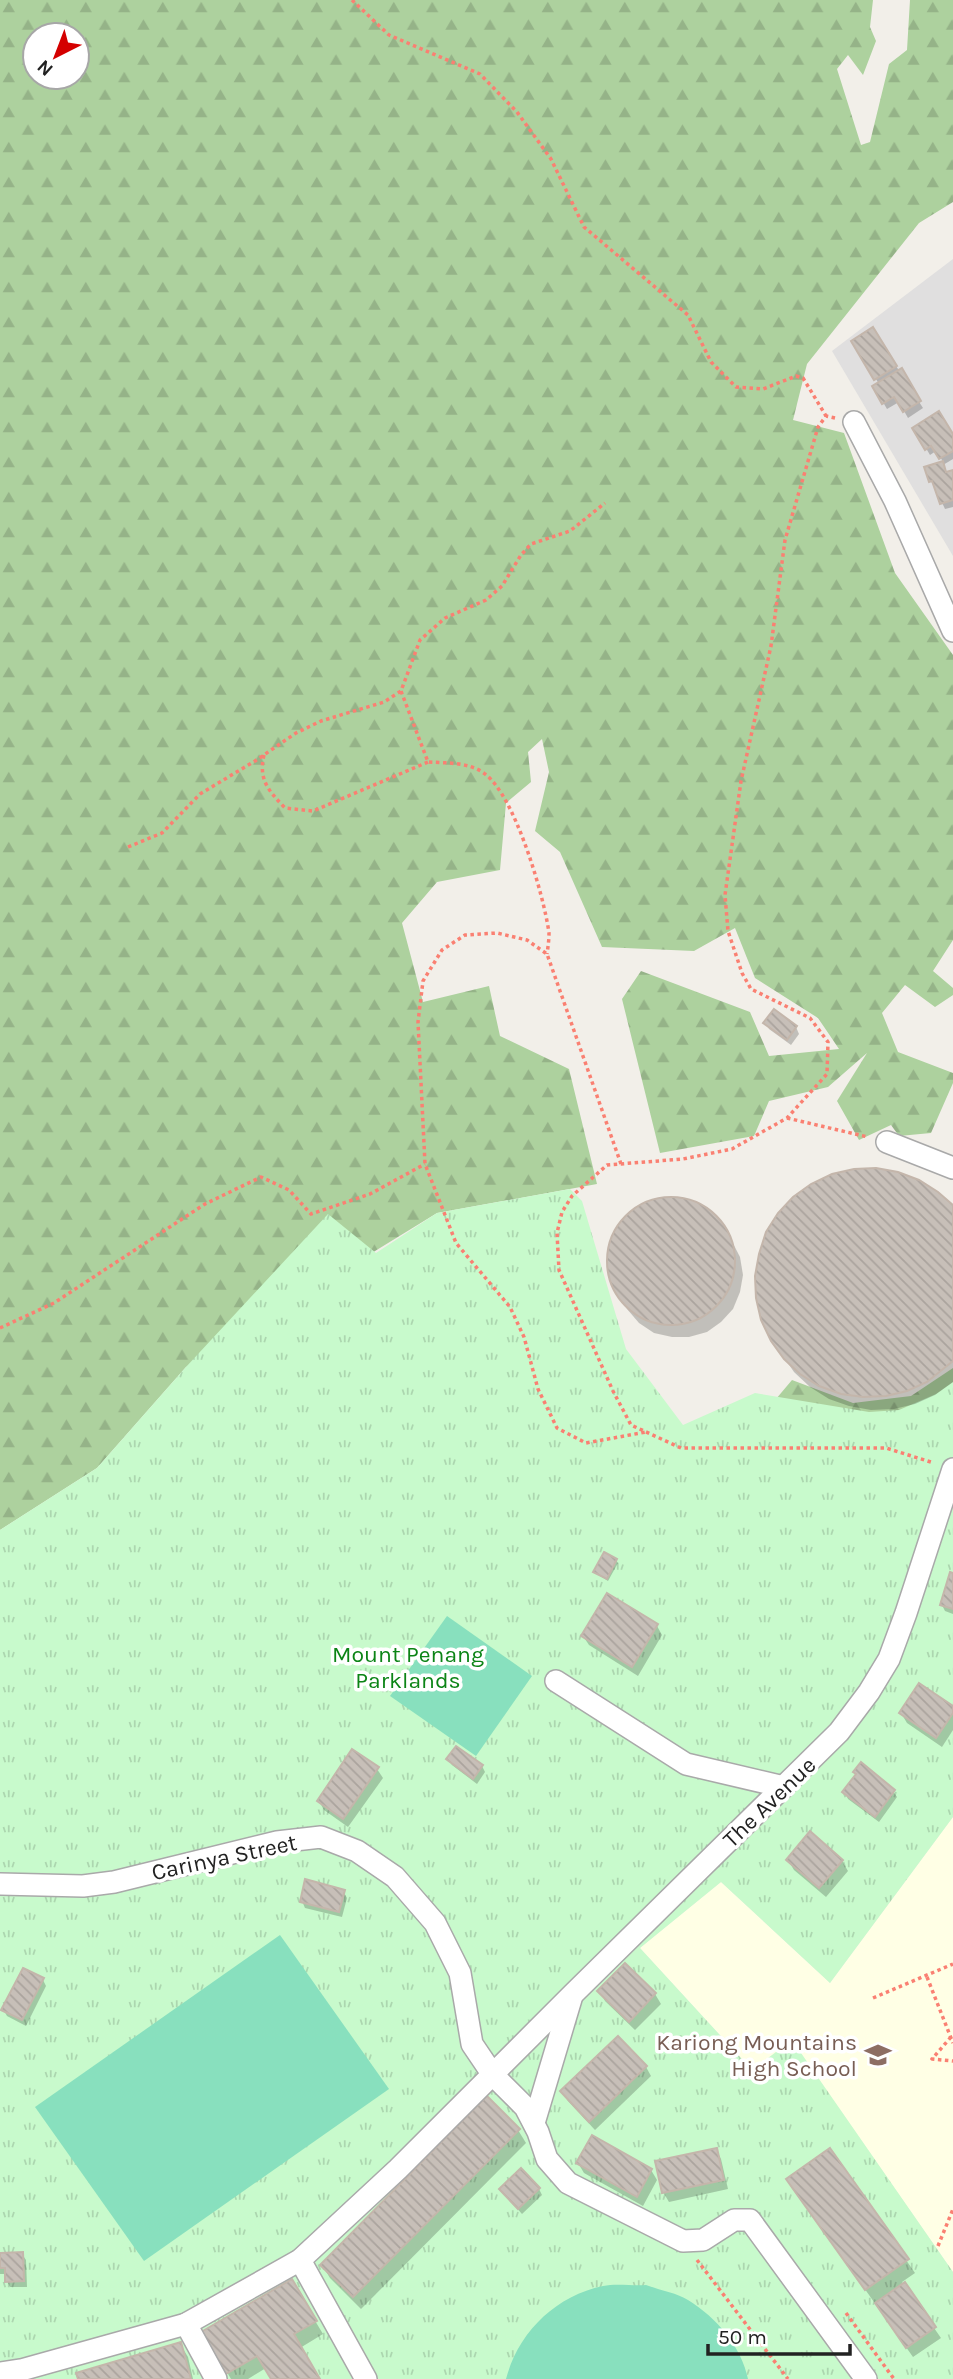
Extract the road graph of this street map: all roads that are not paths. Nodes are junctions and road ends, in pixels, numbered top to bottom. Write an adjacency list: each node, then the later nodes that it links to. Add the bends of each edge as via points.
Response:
1 (854, 422): 2 (street)
2 (953, 631)
3 (887, 1142): 4 (street)
4 (953, 1168)
5 (953, 1469): 7 (street, The Avenue, via 889,1659 839,1732)
6 (556, 1681): 7 (street, via 686,1764)
7 (784, 1787): 9 (street, The Avenue)
8 (0, 1884): 10 (street, Carinya Street, via 114,1882 277,1842 321,1837 357,1851 395,1878 435,1923 460,1973 472,2044)
9 (573, 1994): 10 (street, The Avenue); 11 (street)
10 (493, 2075): 11 (street, Carinya Street, via 525,2107); 12 (street, The Avenue)
11 (534, 2123): 17 (street, Carinya Street, via 547,2159 568,2183 683,2241 703,2240 734,2220 750,2220)
12 (300, 2260): 13 (street, The Avenue); 16 (street)
13 (186, 2324): 14 (street, The Avenue); 15 (street)
14 (0, 2373)
15 (215, 2379)
16 (366, 2379)
17 (866, 2379)

